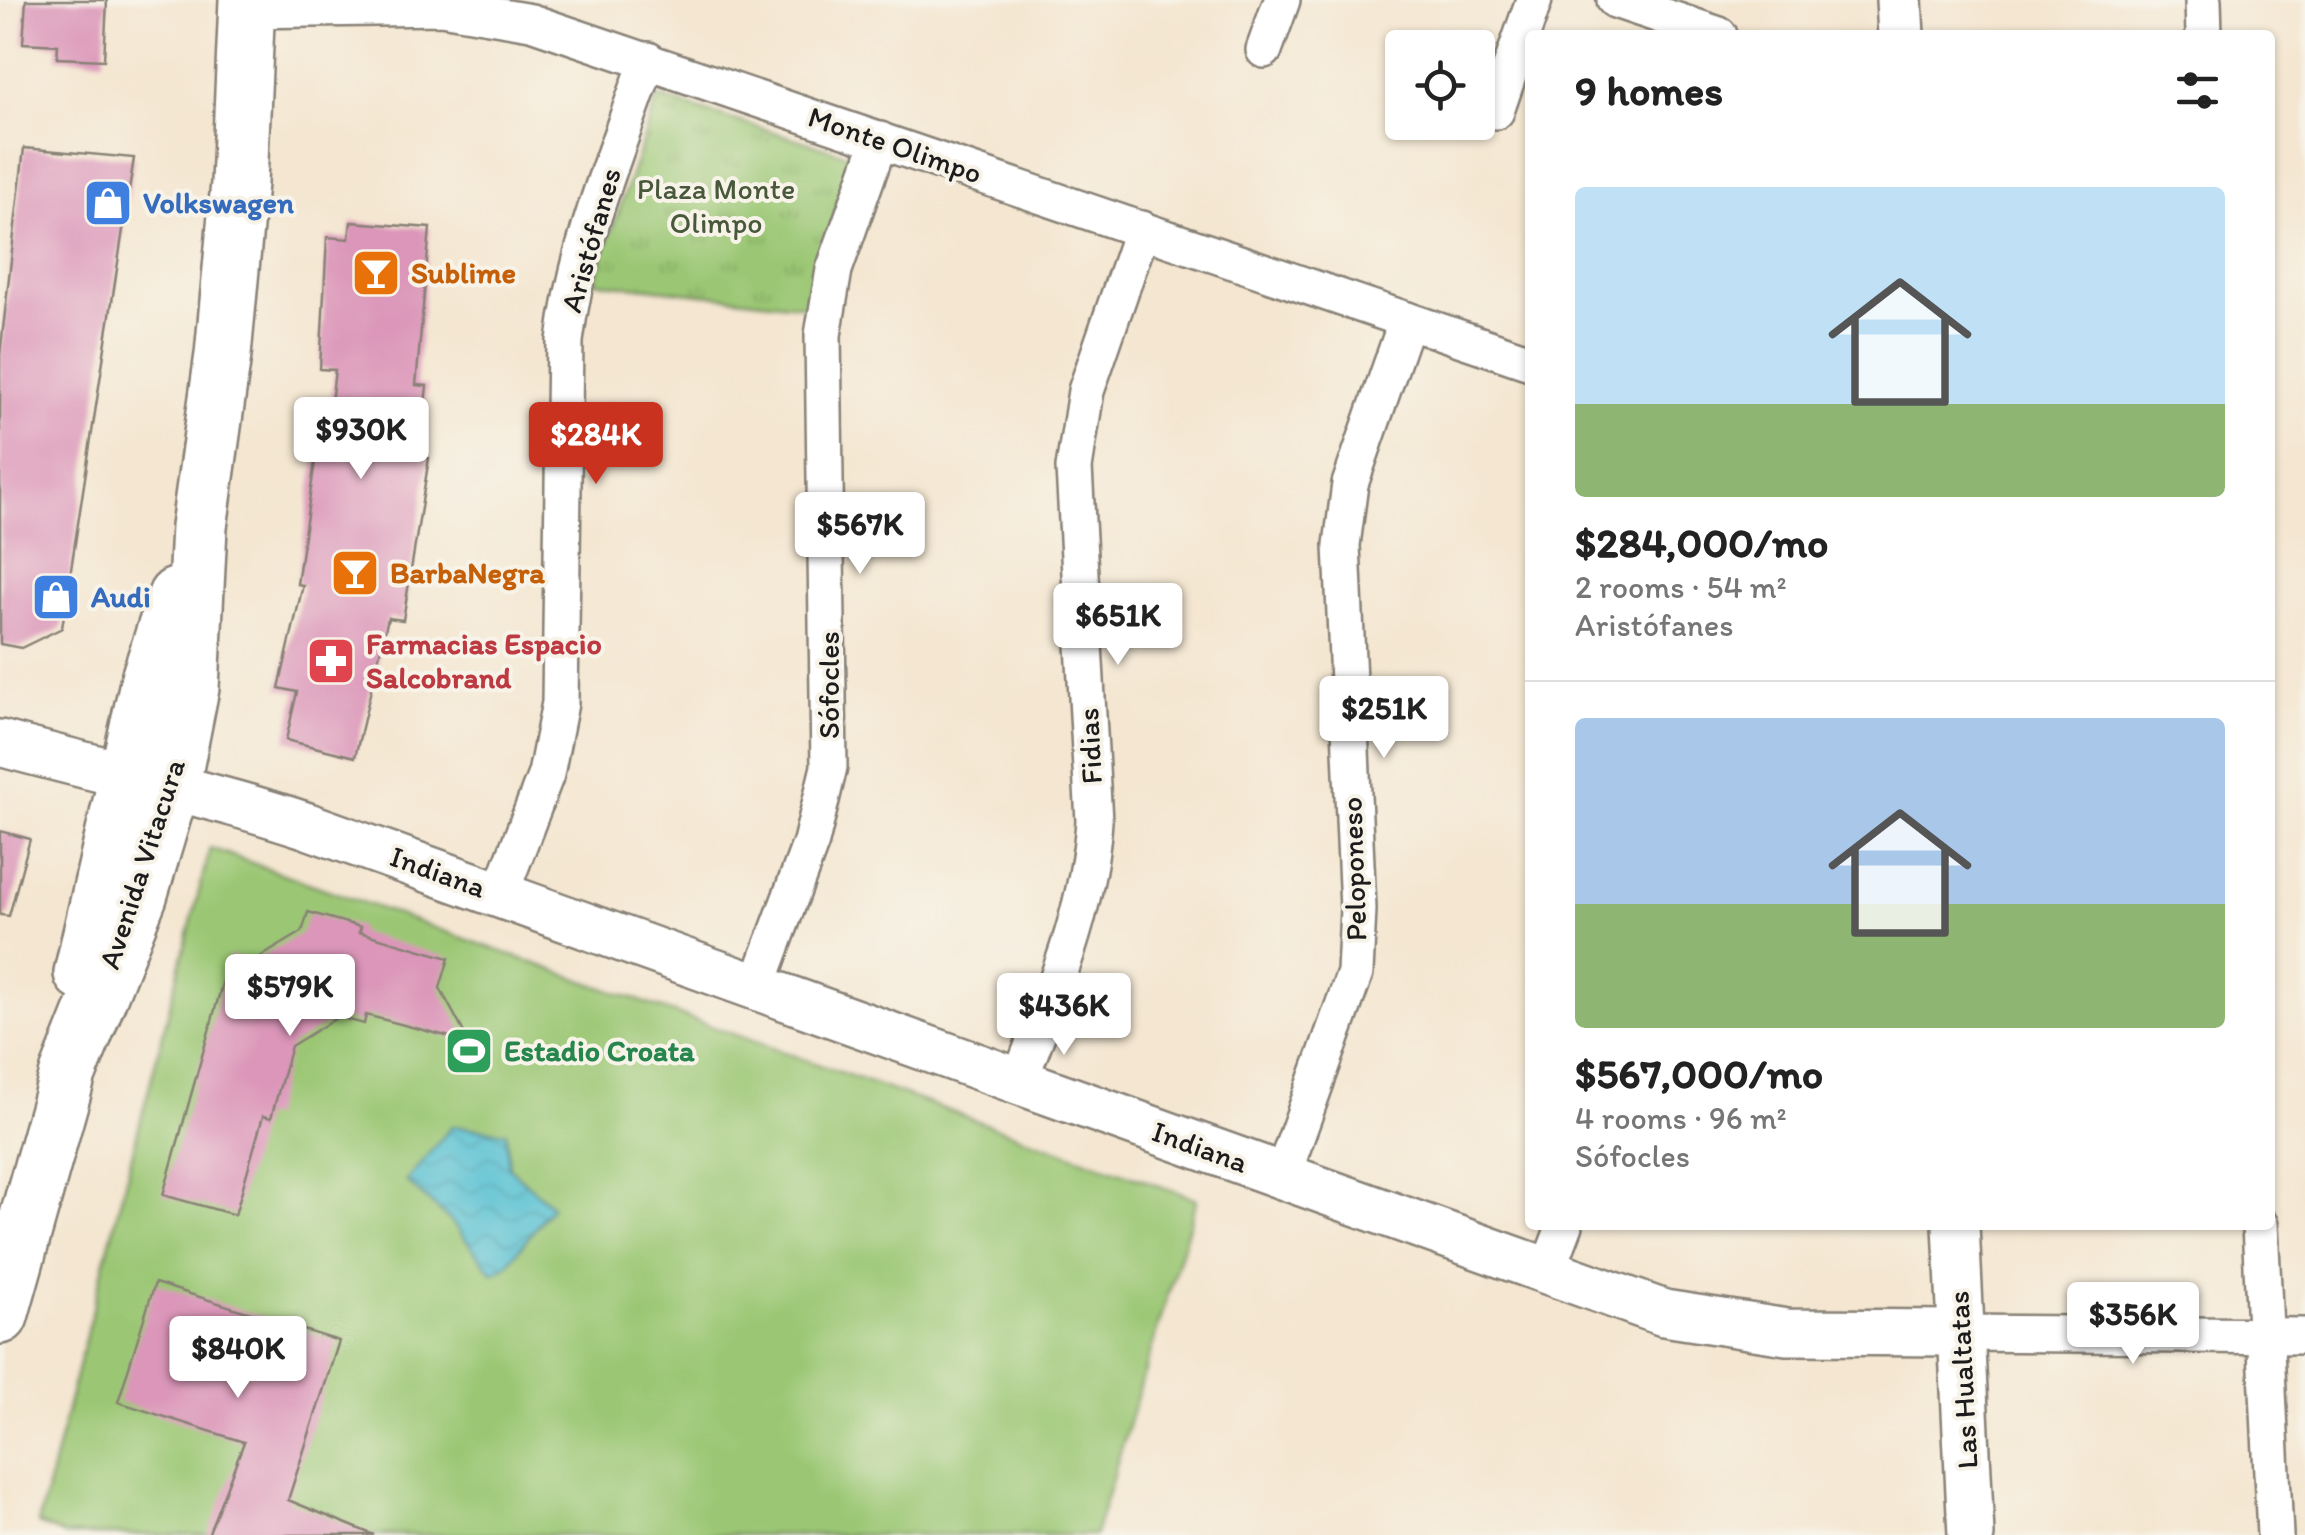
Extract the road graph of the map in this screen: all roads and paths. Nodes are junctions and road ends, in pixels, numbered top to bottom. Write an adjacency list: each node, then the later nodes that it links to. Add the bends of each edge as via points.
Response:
1 (1282, 0): 10 (street)
2 (1534, 0): 12 (street)
3 (1615, 0): 7 (street)
4 (1899, 0): 8 (street)
5 (2203, 0): 9 (street)
6 (246, 3): 11 (street, Monte Olimpo, via 479,11); 18 (main road, Avenida Vitacura, via 223,356 199,527 149,679)
7 (1704, 30)
8 (1901, 30)
9 (2204, 30)
10 (1264, 50)
11 (648, 60): 13 (street, Monte Olimpo); 19 (street, Aristófanes, via 570,299 560,703 546,774)
12 (1496, 111)
13 (880, 140): 14 (street, Monte Olimpo); 20 (street, Sófocles, via 834,270 823,335 829,767 811,842)
14 (1142, 229): 15 (street, Monte Olimpo); 21 (street, Fidias, via 1086,391 1074,468 1091,863 1073,936)
15 (1407, 320): 16 (street, Monte Olimpo); 22 (street, Peloponeso, via 1350,484 1343,531 1355,973)
16 (1525, 360)
17 (0, 743): 18 (street, Indiana)
18 (149, 784): 19 (street, Indiana, via 268,812); 27 (main road, Avenida Vitacura, via 87,936 68,1074)
19 (500, 895): 20 (street, Indiana)
20 (756, 988): 21 (street, Indiana)
21 (1018, 1082): 22 (street, Indiana)
22 (1282, 1176): 26 (street, Indiana)
23 (1563, 1230): 26 (street)
24 (1956, 1230): 28 (street, Las Hualtatas)
25 (2260, 1230): 29 (street)
26 (1547, 1272): 28 (street, Indiana, via 1664,1312 1742,1328)
27 (0, 1316)
28 (1961, 1333): 29 (street, Indiana); 31 (street, Las Hualtatas)
29 (2266, 1336): 30 (street, Indiana); 32 (street)
30 (2305, 1336)
31 (1971, 1535)
32 (2275, 1535)

